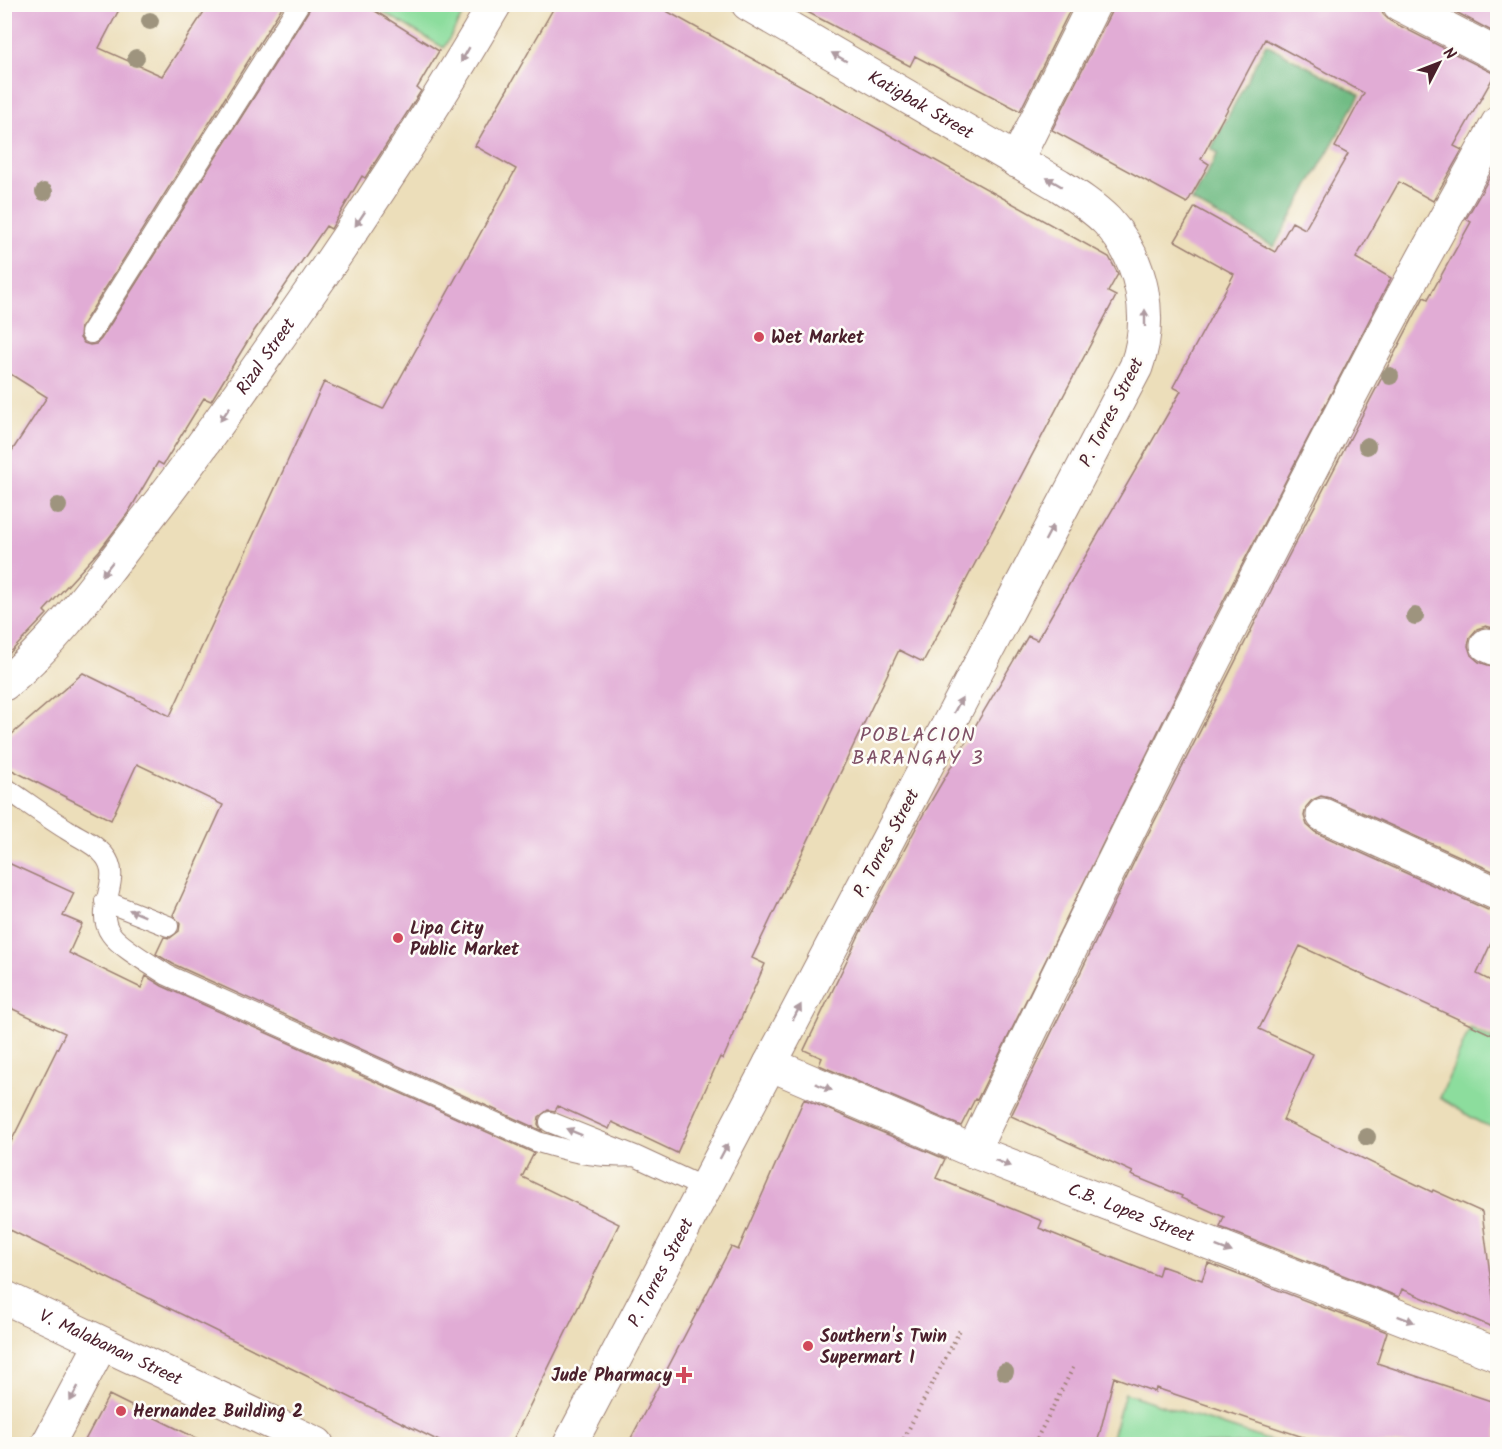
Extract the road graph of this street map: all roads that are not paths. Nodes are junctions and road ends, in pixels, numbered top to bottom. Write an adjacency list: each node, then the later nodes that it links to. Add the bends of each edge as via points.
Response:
1 (299, 4): 10 (lane)
2 (495, 4): 11 (street, Rizal Street, one-way to 11, via 388,177 220,422 67,621)
3 (748, 4): 8 (street, Katigbak Street, one-way to 3)
4 (1094, 4): 8 (street)
5 (1399, 4): 6 (street)
6 (1497, 56)
7 (1497, 123): 19 (street, via 1262,565)
8 (1016, 161): 9 (street, Katigbak Street, one-way to 8)
9 (1090, 206): 17 (street, P. Torres Street, one-way to 9, via 1136,367 1145,326 1141,287 1119,236)
10 (91, 333)
11 (4, 684)
12 (4, 787): 15 (lane, via 105,855 112,883)
13 (1323, 815): 14 (street)
14 (1497, 894)
15 (105, 901): 16 (lane, one-way to 15); 20 (lane, via 104,916 111,934 167,975 538,1142 578,1154)
16 (168, 926)
17 (770, 1064): 19 (street, C.B. Lopez Street, one-way to 19); 21 (street, P. Torres Street, one-way to 17)
18 (550, 1122): 20 (lane, one-way to 18)
19 (973, 1151): 24 (street, C.B. Lopez Street, one-way to 24)
20 (635, 1156): 21 (lane)
21 (704, 1188): 27 (street, P. Torres Street)
22 (4, 1297): 23 (street, V. Malabanan Street)
23 (101, 1344): 25 (street, one-way to 25); 26 (street, V. Malabanan Street)
24 (1497, 1355)
25 (48, 1444)
26 (317, 1444)
27 (570, 1444)

